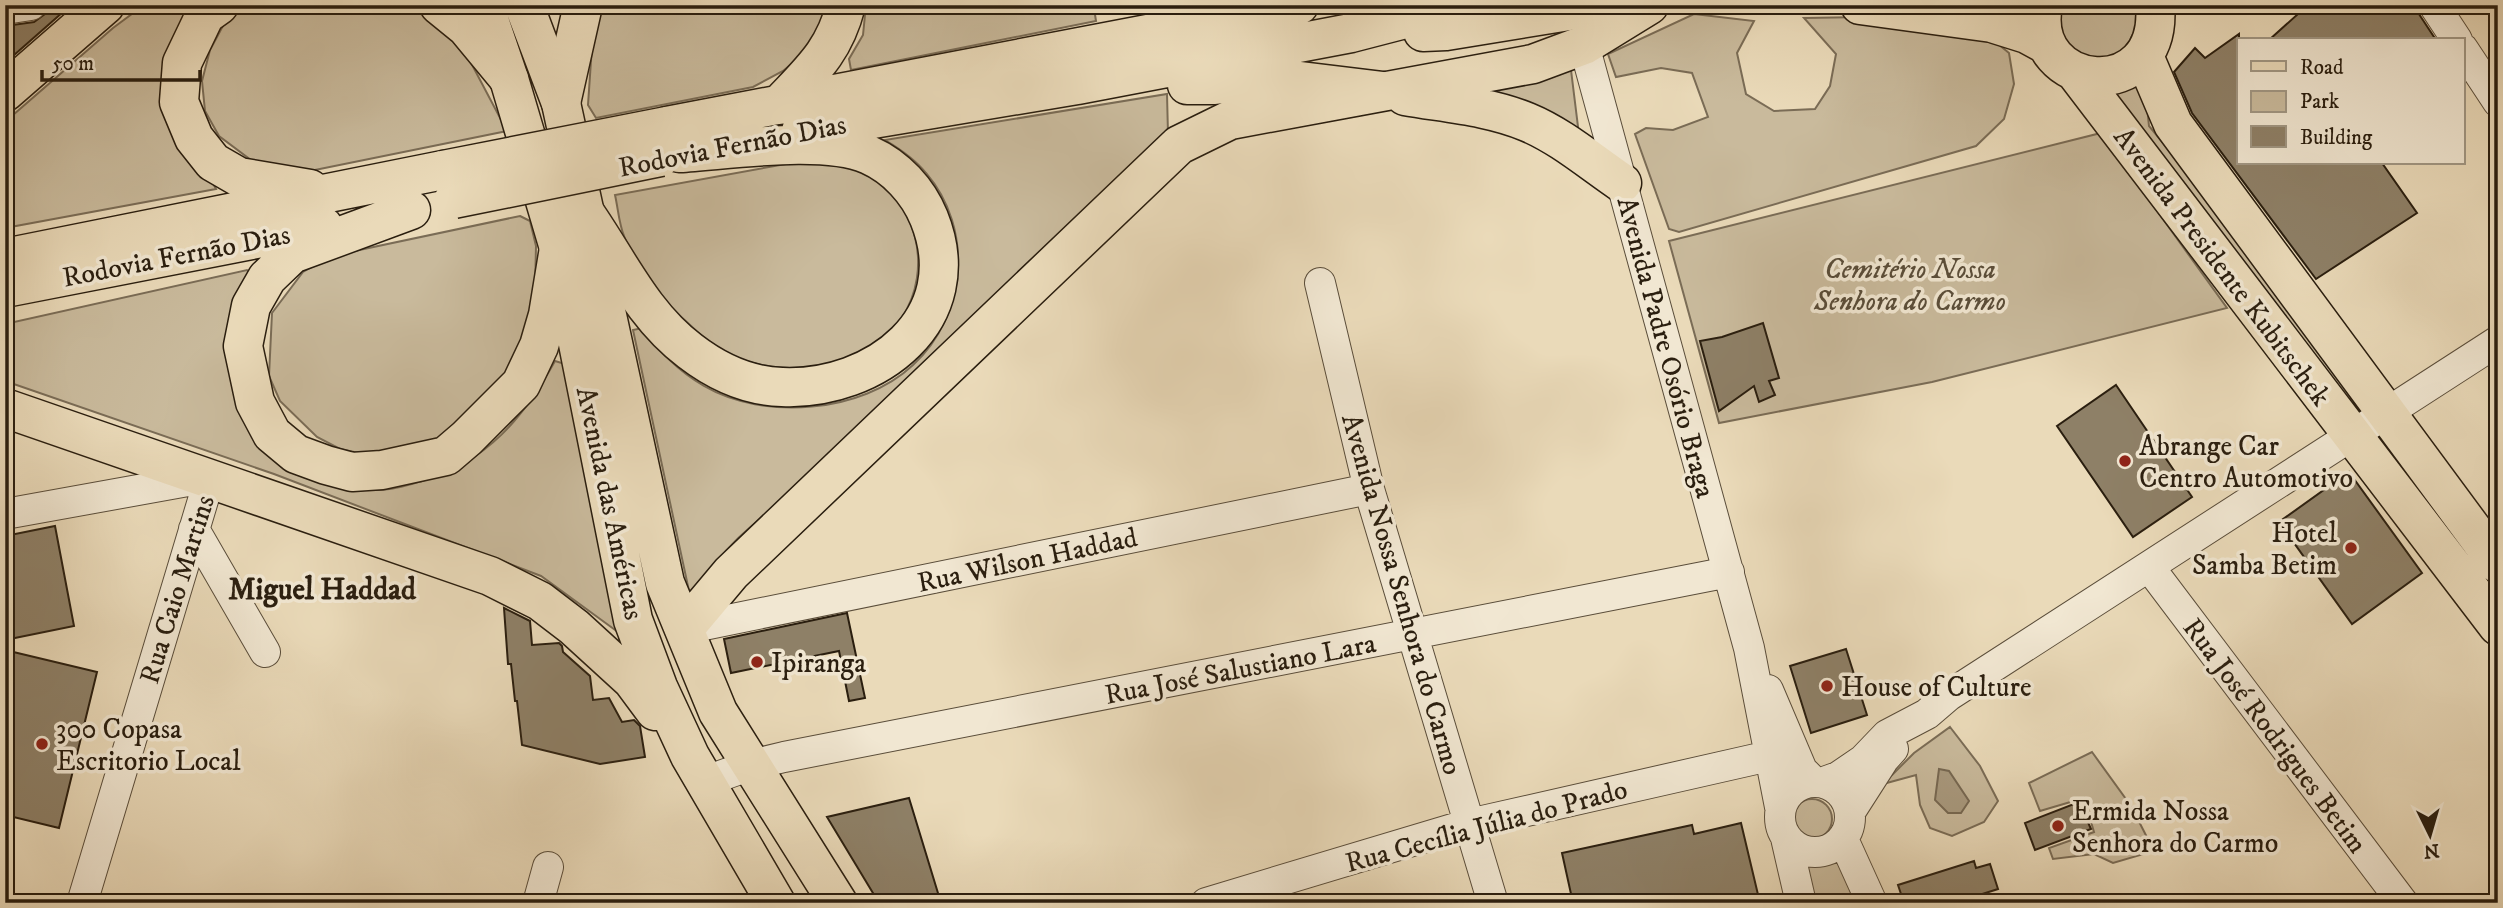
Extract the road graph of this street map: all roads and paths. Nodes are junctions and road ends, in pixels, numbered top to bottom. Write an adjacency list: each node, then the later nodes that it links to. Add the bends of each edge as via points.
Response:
1 (31, 5): 17 (street)
2 (105, 5): 28 (main road)
3 (219, 5): 36 (main road, via 205,15 182,63 179,102 194,138 213,162 239,177)
4 (439, 5): 26 (main road, via 466,27)
5 (484, 5): 26 (main road, Avenida das Américas)
6 (524, 5): 31 (main road, Avenida das Américas)
7 (583, 5): 31 (main road)
8 (846, 5): 32 (main road, via 838,34 826,54)
9 (1140, 5): 19 (main road)
10 (1299, 5): 19 (main road, Rodovia Fernão Dias)
11 (1459, 5): 20 (main road, Rodovia Fernão Dias)
12 (1606, 5): 20 (main road, via 1446,32)
13 (1648, 5): 22 (main road)
14 (1860, 5): 23 (main road, via 1992,23)
15 (2043, 5): 23 (main road, via 2041,27)
16 (2434, 5): 21 (street)
17 (5, 9)
18 (2157, 23): 25 (main road, via 2130,68 2095,77); 47 (main road, Avenida Presidente Kubitschek, via 2174,124)
19 (1192, 26): 32 (main road, Rodovia Fernão Dias)
20 (1351, 33): 27 (main road, Rodovia Fernão Dias)
21 (2456, 38)
22 (1584, 45): 29 (main road, via 1533,64); 34 (street, Avenida Padre Osório Braga)
23 (2047, 45): 25 (main road, Avenida Presidente Kubitschek, via 2060,63)
24 (2464, 51): 30 (street)
25 (2076, 73): 48 (main road, Avenida Presidente Kubitschek)
26 (509, 79): 40 (main road, Avenida das Américas)
27 (1077, 85): 29 (main road, via 1213,85 1276,78); 33 (main road, Rodovia Fernão Dias)
28 (5, 92)
29 (1383, 92): 34 (main road, via 1501,113 1527,122); 57 (main road, via 1230,120 1179,145 732,573)
30 (2498, 102)
31 (561, 103): 38 (main road, Avenida das Américas)
32 (779, 105): 33 (main road, Rodovia Fernão Dias)
33 (669, 145): 35 (main road, Rodovia Fernão Dias, bridge); 38 (main road, via 844,147 891,168 925,208 938,257 937,283 916,331 899,350 847,379 780,387 746,381 715,369 655,318 627,283)
34 (1622, 183): 55 (street, Avenida Padre Osório Braga)
35 (448, 185): 36 (main road, Rodovia Fernão Dias); 37 (main road, Rodovia Fernão Dias)
36 (336, 193): 41 (main road, Rodovia Fernão Dias)
37 (411, 209): 39 (main road, Rodovia Fernão Dias); 40 (main road, via 292,254 267,278 251,306 243,346 255,402 272,434 296,454 326,466 352,472 392,468 446,456 467,438 521,384 545,326)
38 (585, 213): 57 (main road, Avenida das Américas, via 665,583)
39 (249, 240): 43 (main road, Rodovia Fernão Dias); 44 (main road)
40 (559, 248): 64 (main road, Avenida das Américas, via 633,620 658,687)
41 (5, 258)
42 (1320, 283): 50 (street, Avenida Nossa Senhora do Carmo)
43 (5, 288)
44 (5, 304)
45 (2498, 341): 47 (street)
46 (5, 408): 49 (main road)
47 (2386, 413): 48 (street); 53 (main road, Avenida Presidente Kubitschek)
48 (2352, 435): 54 (street); 56 (main road, Avenida Presidente Kubitschek)
49 (210, 477): 51 (street); 52 (street, Rua Caio Martins); 64 (main road, via 490,576 540,601 632,680)
50 (1369, 489): 57 (street, Rua Wilson Haddad); 58 (street, Avenida Nossa Senhora do Carmo)
51 (5, 514)
52 (194, 529): 60 (street); 71 (street, Rua Caio Martins)
53 (2498, 564)
54 (2150, 568): 61 (street, via 1948,696); 80 (street, Rua José Rodrigues Betim)
55 (1729, 572): 58 (street, Rua José Salustiano Lara); 59 (street, Avenida Padre Osório Braga)
56 (2498, 626)
57 (684, 629): 63 (main road, Avenida das Américas, via 718,712)
58 (1413, 634): 63 (street, Rua José Salustiano Lara); 67 (street, Avenida Nossa Senhora do Carmo)
59 (1749, 648): 62 (street, Avenida Padre Osório Braga); 65 (street, Avenida Padre Osório Braga, via 1802,770)
60 (265, 652)
61 (1927, 714): 65 (street, via 1887,735 1838,777); 68 (street, via 1884,759)
62 (1769, 756): 66 (street, Avenida Padre Osório Braga); 67 (street, Rua Cecília Júlia do Prado)
63 (751, 765): 64 (street, Rua José Salustiano Lara); 75 (main road, Avenida das Américas)
64 (698, 768): 73 (main road, Avenida das Américas)
65 (1819, 782): 66 (street, via 1790,791); 68 (street, via 1842,793)
66 (1780, 807): 69 (street)
67 (1469, 824): 76 (street, Rua Cecília Júlia do Prado); 77 (street, Avenida Nossa Senhora do Carmo)
68 (1847, 825): 69 (street, via 1828,850 1800,850); 79 (street)
69 (1786, 838): 78 (street)
70 (548, 867): 72 (street)
71 (82, 903)
72 (538, 903)
73 (776, 903)
74 (794, 903): 75 (main road, via 823,896)
75 (837, 903)
76 (1206, 903)
77 (1493, 903)
78 (1801, 903)
79 (1872, 903)
80 (2403, 903)

